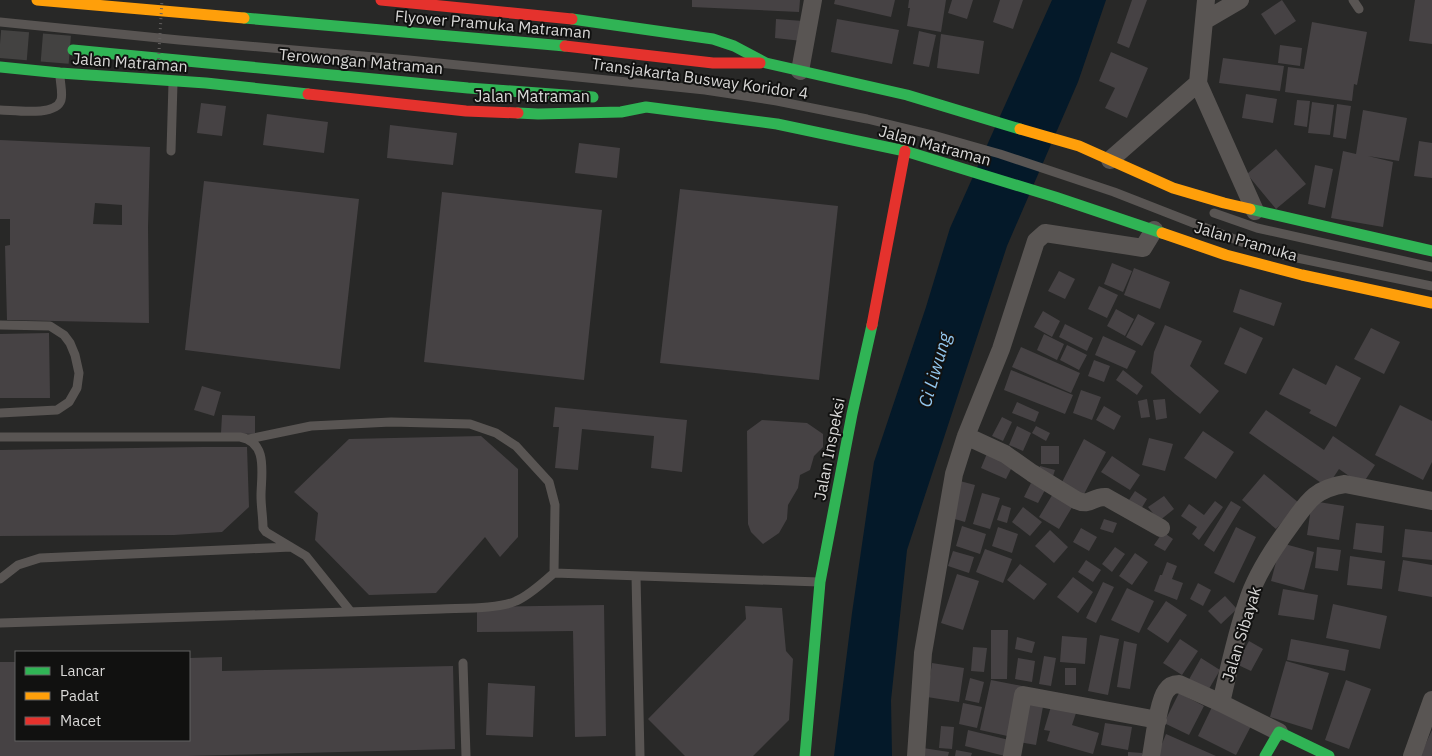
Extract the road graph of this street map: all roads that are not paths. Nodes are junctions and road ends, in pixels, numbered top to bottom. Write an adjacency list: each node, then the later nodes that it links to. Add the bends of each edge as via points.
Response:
1 (37, 0): 7 (main road, Flyover Pramuka Matraman)
2 (380, 0): 12 (main road, via 580,20 713,39)
3 (813, 0): 14 (street)
4 (1206, 0): 10 (street)
5 (1240, 0): 10 (street)
6 (1354, 0): 8 (lane)
7 (162, 6): 12 (main road, Flyover Pramuka Matraman, via 713,62)
8 (1359, 9)
9 (0, 22): 33 (lane, Transjakarta Busway Koridor 4, via 705,90 778,101 867,119 1000,154 1072,177 1283,255)
10 (1204, 22): 17 (street)
11 (73, 50): 18 (main road, Terowongan Matraman)
12 (766, 63): 14 (main road)
13 (0, 67): 15 (main road, Jalan Matraman)
14 (800, 71): 24 (main road, Jalan Pramuka, via 943,104 1080,146)
15 (60, 73): 16 (main road, Jalan Matraman); 21 (lane, via 61,100 57,106 38,111)
16 (173, 81): 20 (main road, Jalan Matraman, via 466,112 622,112); 22 (lane)
17 (1198, 83): 24 (street); 29 (street)
18 (601, 98)
19 (619, 99): 20 (main road)
20 (646, 107): 23 (main road, Jalan Matraman, via 777,124)
21 (0, 110)
22 (171, 151)
23 (905, 151): 26 (main road, Jalan Matraman); 46 (main road, Jalan Inspeksi)
24 (1110, 160): 25 (main road, Jalan Pramuka)
25 (1144, 176): 27 (lane); 29 (main road, Jalan Pramuka, via 1224,204)
26 (1055, 197): 30 (main road, Jalan Pramuka)
27 (1188, 201)
28 (1204, 209): 32 (lane, via 1257,228)
29 (1255, 210): 31 (main road, Jalan Pramuka)
30 (1154, 230): 34 (main road, Jalan Pramuka, via 1226,255 1302,275); 37 (street, via 1143,248 1045,233 1036,241 1001,349)
31 (1432, 251)
32 (1432, 266)
33 (1432, 286)
34 (1432, 303)
35 (0, 325): 36 (lane, via 50,326 70,343 80,373 77,388 69,402 56,410)
36 (0, 413)
37 (966, 436): 41 (street, via 1005,454 1076,500 1087,503 1106,497); 57 (street, via 954,474 923,653)
38 (0, 437): 39 (lane)
39 (248, 439): 42 (lane, via 260,452 262,460 263,528); 43 (lane, via 311,426 391,422 470,424 496,433 516,446 549,482 555,506)
40 (1432, 502): 51 (street, Jalan Sibayak, via 1345,484 1333,486 1309,499 1272,550 1247,601)
41 (1161, 528)
42 (292, 547): 45 (lane, via 40,558 18,565); 47 (lane, via 306,556)
43 (554, 573): 44 (lane); 47 (lane, via 527,595 502,605)
44 (636, 576): 46 (lane); 55 (lane)
45 (0, 579)
46 (820, 582): 56 (main road, Jalan Inspeksi)
47 (351, 612): 48 (lane)
48 (0, 623)
49 (463, 663): 54 (lane)
50 (1432, 700): 62 (street)
51 (1221, 702): 52 (street, Jalan Sibayak, via 1173,684 1162,699); 53 (street, Jalan Sibayak)
52 (1158, 720): 58 (street, via 1023,695); 59 (street, Jalan Sibayak)
53 (1279, 732): 60 (main road); 61 (main road)
54 (466, 756)
55 (640, 756)
56 (806, 756)
57 (916, 756)
58 (1012, 756)
59 (1152, 756)
60 (1265, 756)
61 (1329, 756)
62 (1412, 756)

